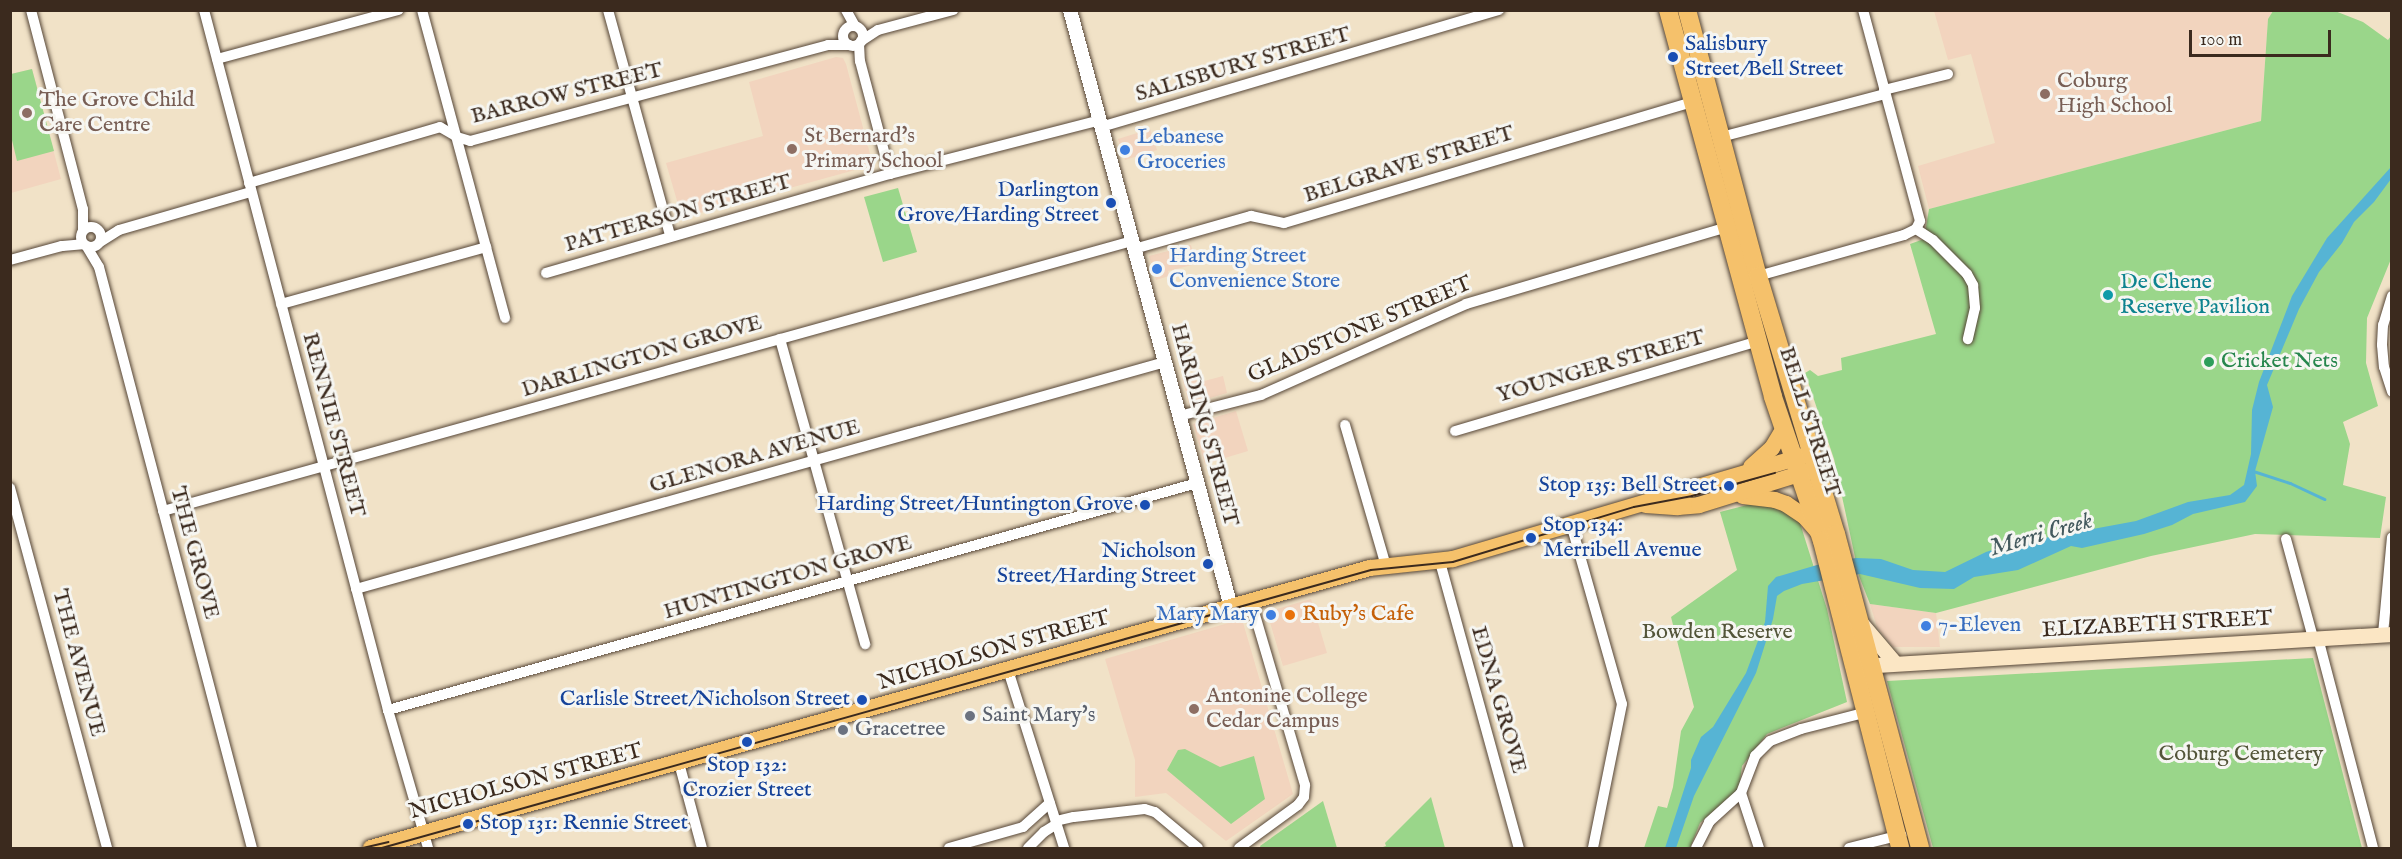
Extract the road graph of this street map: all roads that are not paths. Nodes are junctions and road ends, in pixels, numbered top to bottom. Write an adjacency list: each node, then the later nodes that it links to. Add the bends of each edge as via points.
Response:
1 (31, 10): 31 (street, THE GROVE)
2 (204, 10): 17 (street, RENNIE STREET)
3 (399, 10): 17 (street)
4 (422, 10): 23 (street)
5 (608, 10): 20 (street)
6 (953, 10): 14 (street)
7 (1070, 10): 22 (street, HARDING STREET)
8 (1499, 10): 22 (street, SALISBURY STREET)
9 (1668, 10): 21 (highway, BELL STREET)
10 (1687, 10): 24 (highway, BELL STREET)
11 (1863, 10): 19 (street)
12 (847, 12): 13 (street)
13 (851, 29): 14 (street); 15 (street, via 863,36); 15 (street, via 845,41); 16 (street, BARROW STREET)
14 (878, 30): 15 (street)
15 (856, 44): 16 (street, BARROW STREET); 25 (street)
16 (828, 45): 20 (street, BARROW STREET)
17 (217, 59): 26 (street, RENNIE STREET)
18 (1948, 74): 19 (street)
19 (1885, 92): 24 (street); 27 (street)
20 (632, 98): 23 (street, BARROW STREET, via 470,141); 30 (street)
21 (1693, 102): 28 (highway, BELL STREET); 33 (street, BELGRAVE STREET, via 1284,223 1251,216)
22 (1100, 124): 25 (street, PATTERSON STREET); 33 (street, HARDING STREET)
23 (457, 137): 26 (street, BARROW STREET, via 441,127); 34 (street)
24 (1721, 137): 38 (highway, BELL STREET)
25 (890, 174): 30 (street, PATTERSON STREET)
26 (250, 187): 29 (street, BARROW STREET); 40 (street, RENNIE STREET)
27 (1918, 225): 38 (street, via 1904,235); 43 (street, via 1967,274 1973,285 1975,308)
28 (1727, 227): 44 (highway, BELL STREET); 49 (street, GLADSTONE STREET, via 1466,304 1261,395)
29 (119, 230): 31 (street, BARROW STREET); 32 (street, BARROW STREET)
30 (670, 235): 37 (street, PATTERSON STREET)
31 (88, 236): 32 (street, BARROW STREET); 35 (street); 36 (street, THE GROVE)
32 (100, 243): 36 (street, THE GROVE)
33 (1133, 245): 42 (street, DARLINGTON GROVE); 45 (street, HARDING STREET)
34 (486, 247): 40 (street); 41 (street)
35 (10, 260)
36 (99, 267): 62 (street, THE GROVE)
37 (546, 273)
38 (1758, 276): 46 (highway, BELL STREET)
39 (2391, 296): 47 (street, via 2382,345)
40 (281, 304): 56 (street, RENNIE STREET)
41 (505, 318)
42 (780, 339): 53 (street); 56 (street, DARLINGTON GROVE)
43 (1968, 339)
44 (1759, 341): 48 (highway, BELL STREET); 52 (street, YOUNGER STREET)
45 (1165, 362): 49 (street, HARDING STREET); 53 (street, GLENORA AVENUE)
46 (1793, 390): 48 (highway); 54 (highway, BELL STREET)
47 (2391, 392)
48 (1773, 397): 51 (highway, BELL STREET)
49 (1179, 416): 58 (street, HARDING STREET)
50 (1346, 425): 68 (street)
51 (1783, 430): 55 (highway, BELL STREET); 57 (main road, via 1772,448)
52 (1455, 431)
53 (814, 460): 69 (street); 71 (street, GLENORA AVENUE)
54 (1815, 461): 55 (main road, NICHOLSON STREET); 64 (highway, BELL STREET)
55 (1797, 466): 57 (main road, NICHOLSON STREET); 60 (main road, NICHOLSON STREET); 64 (highway, BELL STREET)
56 (325, 467): 62 (street, DARLINGTON GROVE); 71 (street, RENNIE STREET)
57 (1746, 471): 61 (main road, NICHOLSON STREET)
58 (1197, 483): 69 (street, HUNTINGTON GROVE); 73 (street, HARDING STREET)
59 (10, 488): 90 (street, THE AVENUE)
60 (1736, 495): 61 (main road, NICHOLSON STREET, via 1689,506); 64 (main road, via 1786,504)
61 (1630, 507): 63 (main road, NICHOLSON STREET)
62 (163, 511): 91 (street, THE GROVE)
63 (1571, 524): 67 (main road, NICHOLSON STREET); 100 (street, via 1622,704)
64 (1826, 536): 70 (highway, BELL STREET)
65 (2391, 537): 75 (street)
66 (2286, 539): 76 (street)
67 (1440, 562): 68 (main road, NICHOLSON STREET); 99 (street, EDNA GROVE)
68 (1386, 566): 72 (main road, NICHOLSON STREET)
69 (848, 581): 77 (street); 81 (street, HUNTINGTON GROVE)
70 (1842, 585): 74 (highway, BELL STREET); 79 (highway, BELL STREET)
71 (356, 589): 81 (street, RENNIE STREET)
72 (1251, 602): 73 (main road, NICHOLSON STREET); 98 (street, via 1305,785 1304,797 1298,804)
73 (1231, 608): 80 (main road, NICHOLSON STREET)
74 (1859, 620): 78 (main road); 79 (highway, BELL STREET)
75 (2387, 634): 76 (main road, ELIZABETH STREET)
76 (2315, 638): 78 (main road, ELIZABETH STREET); 105 (street)
77 (866, 644)
78 (1894, 662): 79 (main road, ELIZABETH STREET)
79 (1862, 666): 82 (highway, BELL STREET); 87 (highway, BELL STREET)
80 (1008, 670): 83 (main road, NICHOLSON STREET, via 881,699); 85 (street)
81 (388, 710): 88 (street, RENNIE STREET)
82 (1864, 713): 84 (street, via 1770,741 1755,756); 89 (highway, BELL STREET)
83 (679, 763): 88 (main road, NICHOLSON STREET); 93 (street)
84 (1741, 793): 101 (street, via 1709,822); 102 (street)
85 (1050, 803): 86 (street); 94 (street, via 1023,827)
86 (1056, 823): 95 (street); 96 (street); 97 (street, via 1074,817 1145,809 1155,812)
87 (1915, 831): 89 (street); 104 (highway, BELL STREET)
88 (426, 841): 92 (main road, NICHOLSON STREET)
89 (1898, 842): 103 (street)
90 (107, 849)
91 (252, 849)
92 (371, 849)
93 (702, 849)
94 (949, 849)
95 (1028, 849)
96 (1064, 849)
97 (1198, 849)
98 (1239, 849)
99 (1520, 849)
100 (1593, 849)
101 (1696, 849)
102 (1759, 849)
103 (1849, 849)
104 (1920, 849)
105 (2373, 849)

